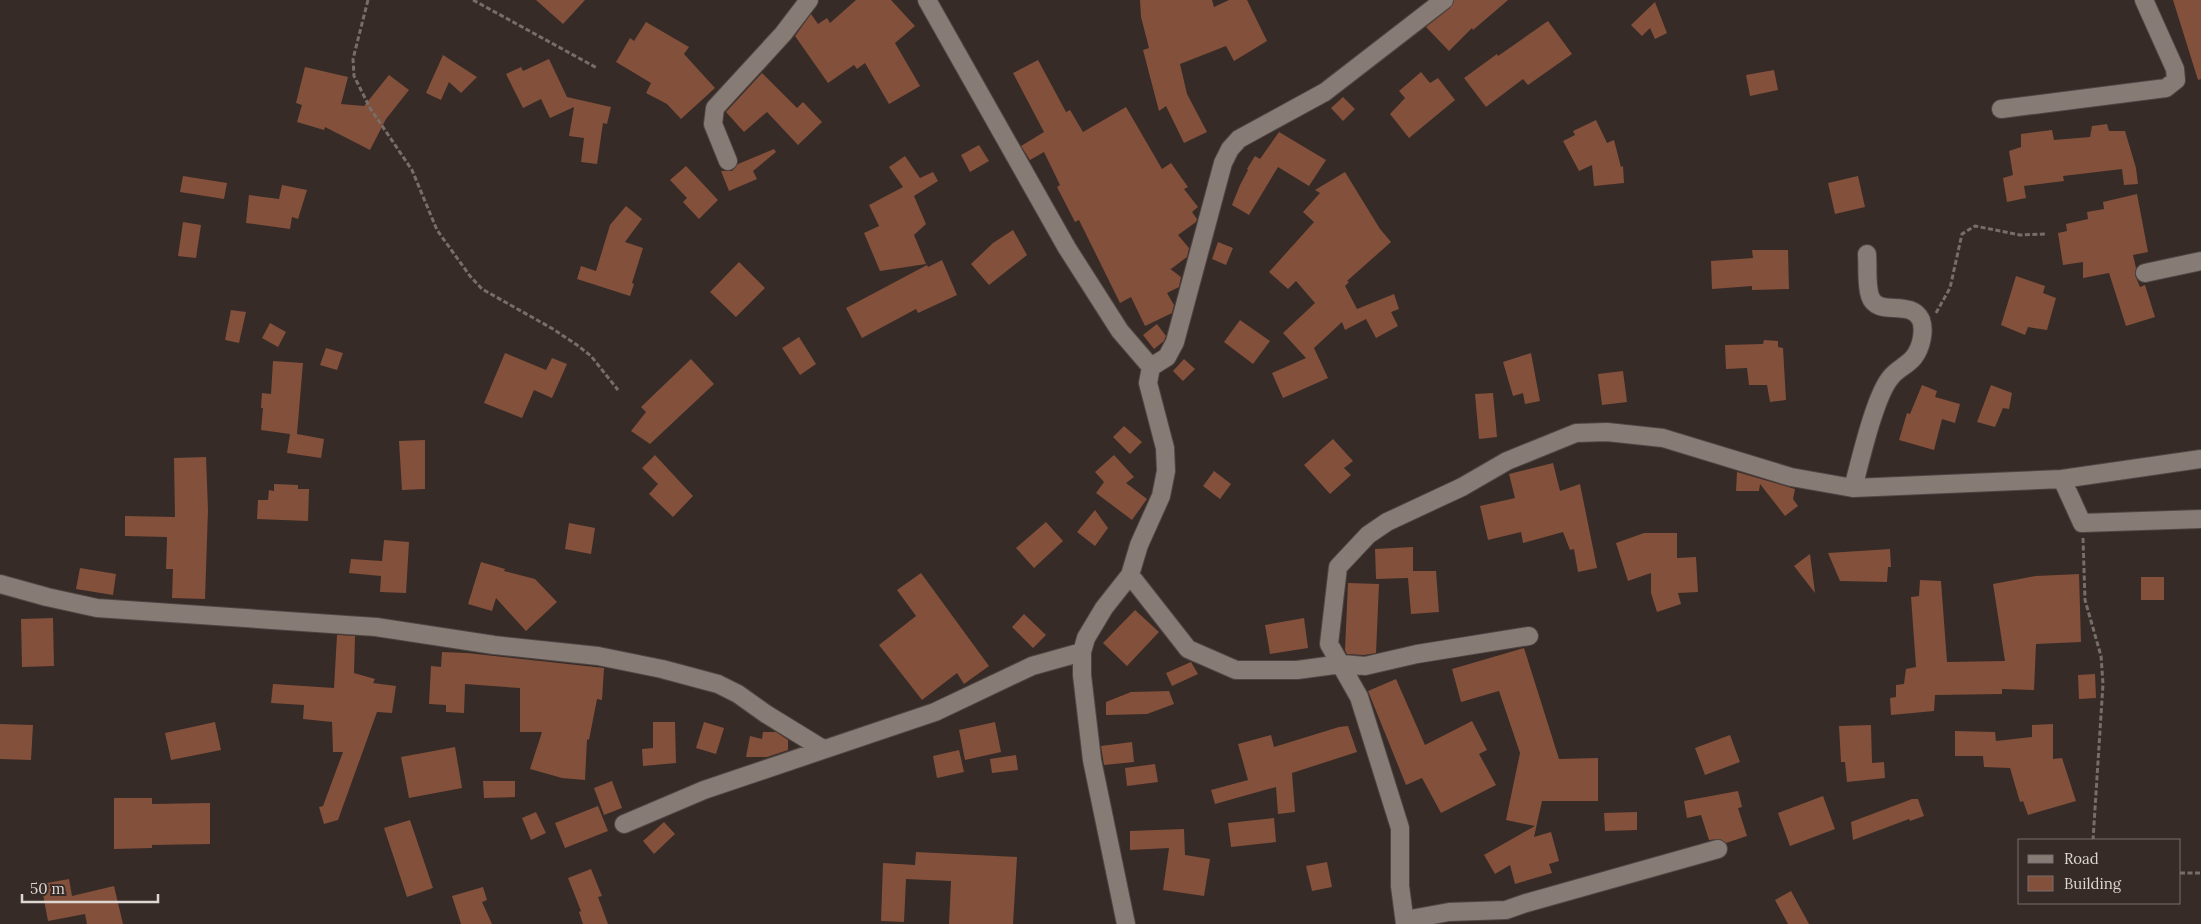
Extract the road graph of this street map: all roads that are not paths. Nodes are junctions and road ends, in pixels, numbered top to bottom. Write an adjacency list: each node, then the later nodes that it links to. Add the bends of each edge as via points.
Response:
1 (809, 0): 6 (street, via 784,34 715,108 713,124)
2 (927, 0): 10 (street, via 1072,256 1120,331)
3 (1444, 0): 10 (street, via 1325,92 1245,135 1230,149 1223,163 1175,342 1167,357)
4 (2144, 0): 5 (street, via 2175,68 2176,80 2172,84 2166,88)
5 (2001, 108)
6 (728, 161)
7 (1867, 254): 13 (street, via 1872,300 1878,306 1912,311 1920,320 1922,331 1914,356 1891,376 1881,392)
8 (2201, 261): 9 (street)
9 (2145, 273)
10 (1151, 367): 15 (street, via 1148,383 1165,448 1166,471 1162,496 1139,545)
11 (2201, 459): 12 (street)
12 (2062, 479): 13 (street); 14 (street, via 2082,523)
13 (1853, 488): 19 (street, via 1791,477 1663,438 1607,432 1576,433 1507,461 1462,487 1387,522 1368,535 1338,567 1330,644)
14 (2201, 519)
15 (1130, 575): 18 (street, via 1104,608 1086,638); 19 (street, via 1188,649 1236,670 1297,670)
16 (0, 584): 20 (street, via 97,608 376,627 494,645 598,656 653,667 718,684)
17 (1529, 636): 19 (street, via 1365,666)
18 (1082, 652): 20 (street, via 1032,666 935,712); 24 (street, via 1092,760)
19 (1342, 664): 23 (street, via 1359,697 1400,828 1400,886)
20 (823, 749): 21 (street, via 704,790)
21 (624, 824)
22 (1718, 849): 23 (street, via 1506,910 1449,912)
23 (1405, 922)
24 (1126, 924)

